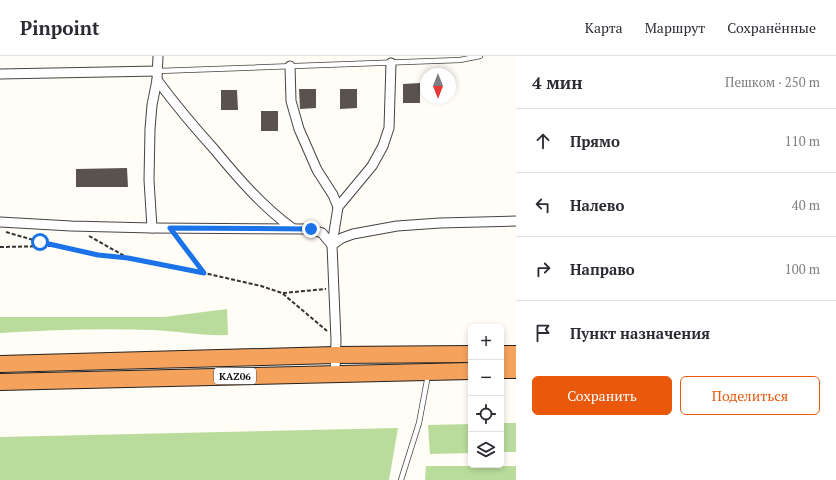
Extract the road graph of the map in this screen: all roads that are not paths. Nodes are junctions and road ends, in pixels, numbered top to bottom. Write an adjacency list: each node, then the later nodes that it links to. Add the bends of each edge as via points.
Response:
1 (158, 56): 6 (street)
2 (480, 56): 3 (lane, via 460,60)
3 (391, 63): 4 (lane); 7 (street, via 389,128 383,146 372,166)
4 (290, 66): 6 (lane); 7 (street, via 292,101 299,129 317,170)
5 (0, 74): 6 (street)
6 (157, 76): 10 (street, via 150,129 149,180); 11 (street, via 175,104 230,169 276,216)
7 (338, 207): 12 (street)
8 (516, 221): 12 (street, via 440,222 396,226 353,234)
9 (0, 222): 10 (street)
10 (152, 228): 11 (street)
11 (292, 228): 12 (street, via 311,229 322,233)
12 (332, 245): 13 (street)
13 (336, 348): 14 (highway, KАZ06); 17 (highway, KАZ06); 22 (street)
14 (468, 354)
15 (504, 354): 16 (highway)
16 (516, 354)
17 (0, 364)
18 (504, 370): 19 (highway)
19 (516, 370)
20 (468, 371): 21 (highway, KАZ06)
21 (429, 372): 22 (highway, KАZ06); 24 (lane, via 419,423)
22 (335, 374): 23 (highway, KАZ06)
23 (0, 382)
24 (401, 480)

